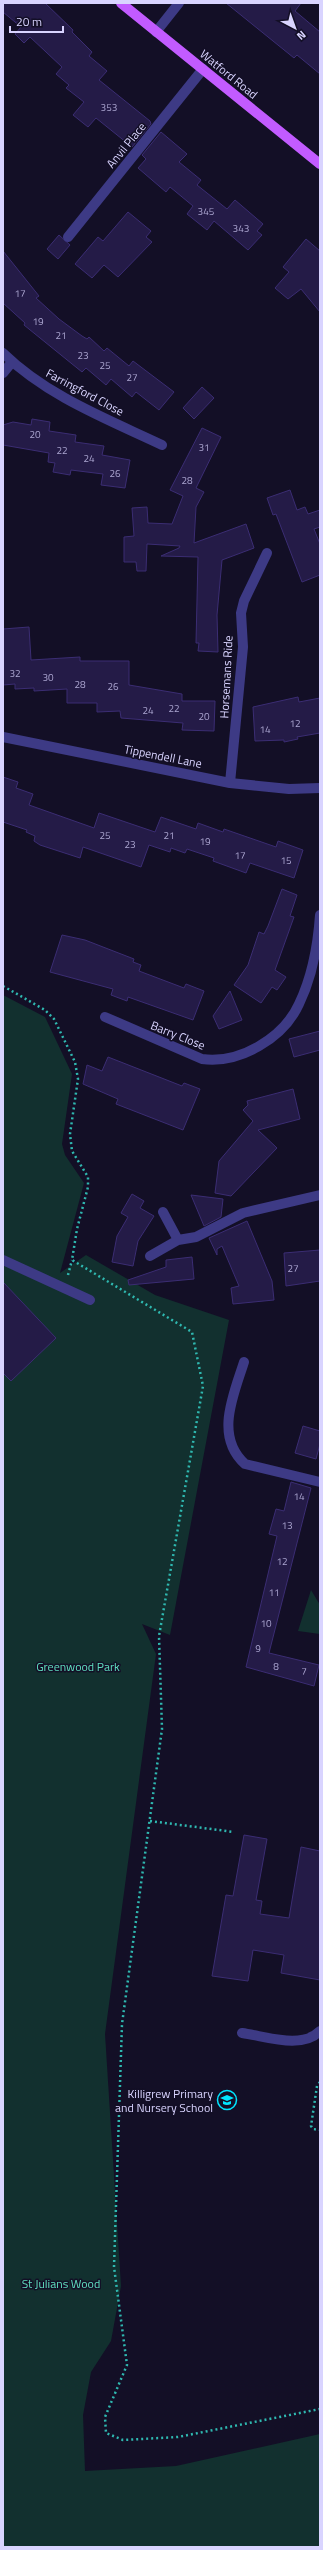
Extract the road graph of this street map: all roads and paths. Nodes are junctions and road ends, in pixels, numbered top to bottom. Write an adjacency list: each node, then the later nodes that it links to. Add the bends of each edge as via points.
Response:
1 (121, 3): 3 (main road, Watford Road)
2 (179, 3): 3 (street)
3 (156, 32): 4 (main road, Watford Road)
4 (203, 69): 5 (main road, Watford Road); 6 (street, Anvil Place)
5 (320, 164)
6 (68, 236)
7 (3, 353): 8 (street, Farringford Close)
8 (12, 362): 9 (street); 10 (street, Farringford Close, via 39,383 74,403)
9 (3, 373)
10 (162, 445)
11 (267, 553): 13 (street, Horsemans Ride, via 244,601 241,613 243,647)
12 (3, 737): 13 (street, Tippendell Lane)
13 (230, 783): 14 (street, Tippendell Lane, via 289,789)
14 (320, 788)
15 (320, 914): 17 (street, Barry Close, via 315,954 299,1004 284,1024 253,1050 234,1058 217,1061 202,1059)
16 (3, 986): 26 (path, via 45,1010 54,1019 75,1062 78,1079 70,1134 72,1150 88,1177 88,1187 72,1260 192,1332 203,1386 159,1636 162,1729)
17 (105, 1017)
18 (320, 1195): 20 (street, via 298,1202 243,1212 196,1237)
19 (163, 1212): 20 (street)
20 (178, 1240): 21 (street)
21 (150, 1256)
22 (3, 1260): 23 (street)
23 (90, 1300)
24 (244, 1362): 25 (street, via 228,1410 227,1427 239,1458 245,1464)
25 (320, 1482)
26 (150, 1821): 27 (path); 32 (path, via 122,2024 114,2267 126,2365 105,2416 106,2433 123,2440 178,2437)
27 (234, 1832)
28 (320, 2031): 29 (street, via 314,2037 300,2041)
29 (242, 2033)
30 (320, 2082): 31 (path, via 317,2086 311,2126)
31 (320, 2130)
32 (320, 2409)

